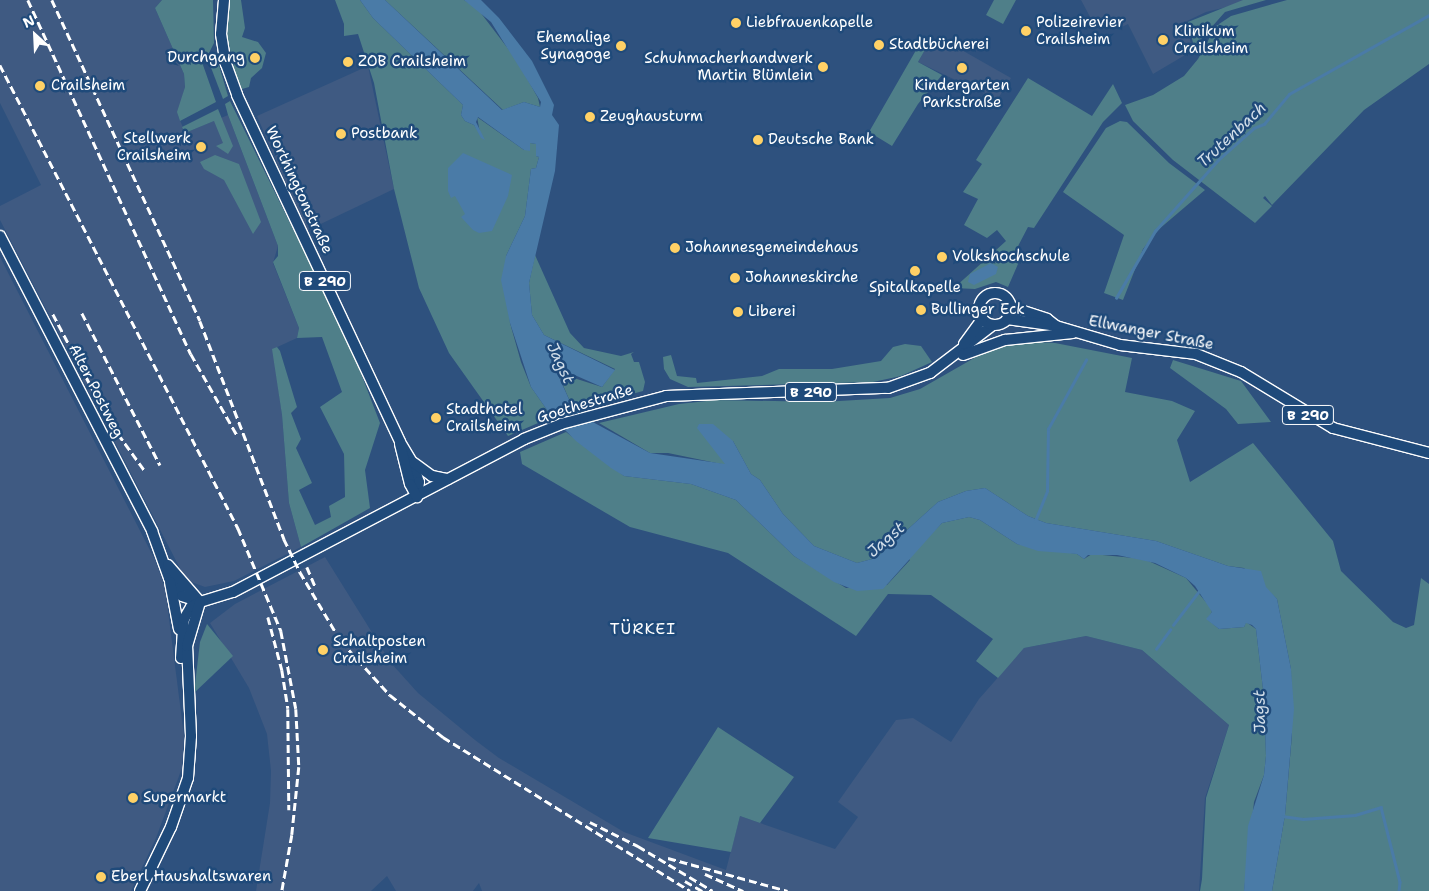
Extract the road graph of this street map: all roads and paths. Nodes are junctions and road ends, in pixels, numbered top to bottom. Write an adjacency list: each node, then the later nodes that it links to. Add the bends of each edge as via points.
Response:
1 (224, 0): 10 (main road, Worthingtonstraße / B 290, via 221,34 226,64 237,95)
2 (0, 236): 15 (main road, Alter Postweg)
3 (1011, 307): 4 (main road, B 290, via 1002,294 988,294 979,307); 5 (main road); 7 (main road, Ellwanger Straße / B 290, via 1047,319)
4 (982, 319): 6 (main road); 9 (main road, Goethestraße / B 290)
5 (1007, 319): 6 (main road, B 290); 7 (main road, Ellwanger Straße / B 290)
6 (993, 325): 9 (main road, Goethestraße / B 290)
7 (1056, 326): 8 (main road, Ellwanger Straße / B 290)
8 (1074, 333): 9 (main road, B 290, via 1005,340); 11 (main road, Ellwanger Straße / B 290, via 1120,345 1196,354 1214,360 1333,428)
9 (951, 360): 13 (main road, Goethestraße / B 290, via 916,380 867,392 723,392 666,396 561,424 524,439)
10 (400, 442): 12 (main road, Worthingtonstraße / B 290); 14 (main road, Worthingtonstraße / B 290, via 410,484)
11 (1429, 453)
12 (412, 462): 13 (main road, Worthingtonstraße / B 290, via 432,476); 14 (main road, Worthingtonstraße, via 419,482)
13 (448, 479): 14 (main road, Goethestraße)
14 (418, 497): 17 (main road, Goethestraße, via 233,592)
15 (165, 560): 16 (main road, Alter Postweg); 17 (main road, Alter Postweg)
16 (169, 578): 17 (main road, Alter Postweg, via 186,598); 18 (main road)
17 (200, 602): 18 (main road, via 188,611); 19 (main road, via 187,646)
18 (180, 640): 19 (main road)
19 (190, 722): 20 (main road, via 191,751 184,792)
20 (140, 891)

